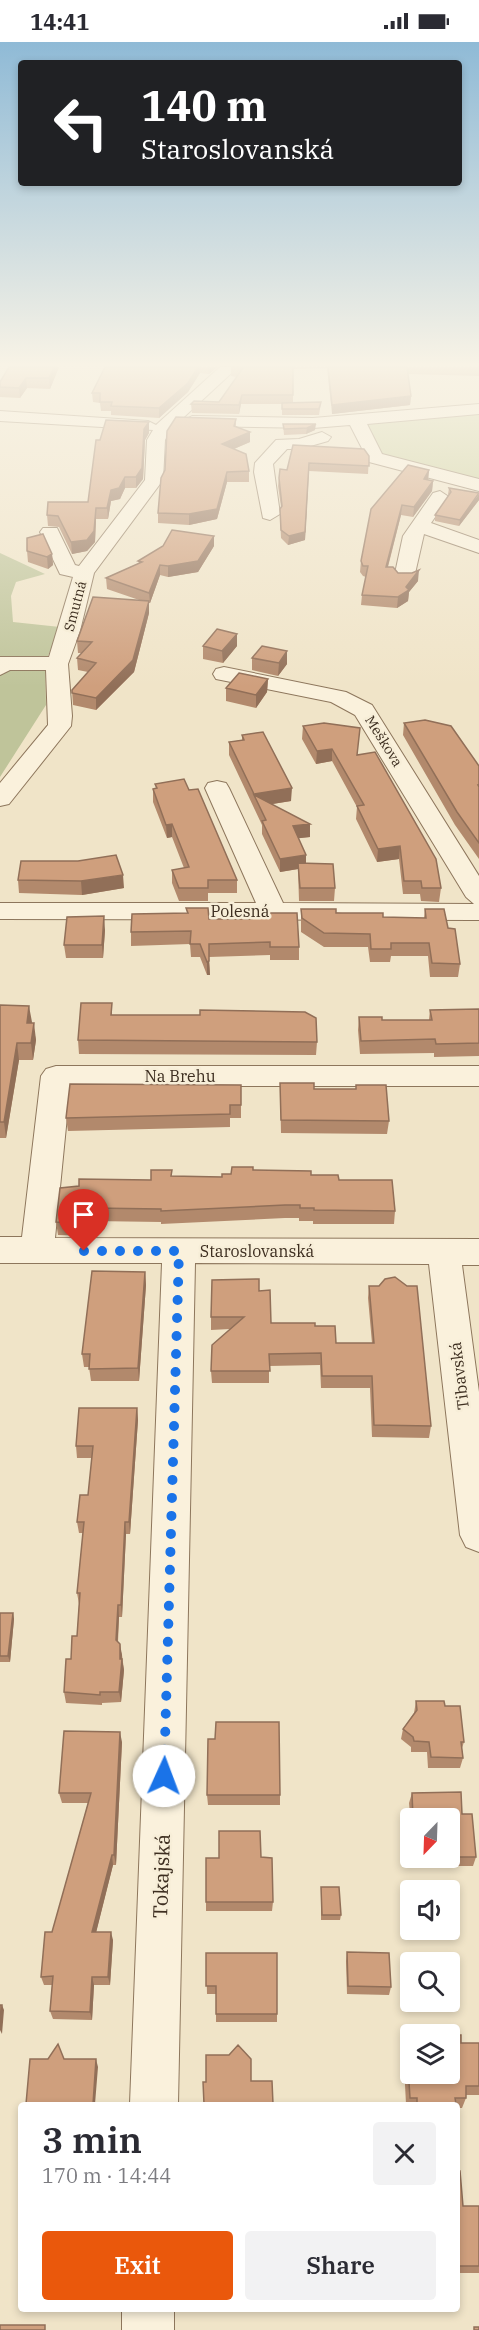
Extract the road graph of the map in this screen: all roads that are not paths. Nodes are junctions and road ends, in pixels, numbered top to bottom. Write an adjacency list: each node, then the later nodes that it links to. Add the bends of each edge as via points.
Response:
1 (154, 474): 10 (street, Smutná, via 154,480)
2 (263, 474): 6 (street)
3 (436, 474): 4 (street)
4 (479, 485)
5 (440, 497): 7 (street)
6 (270, 514)
7 (418, 525): 9 (street); 11 (street)
8 (50, 532): 10 (street, via 67,570)
9 (479, 547)
10 (84, 573): 12 (street, Smutná)
11 (404, 578)
12 (57, 664): 13 (street, via 16,661); 16 (street, Smutná, via 61,716 53,736)
13 (0, 668)
14 (224, 674): 17 (street, Meškova, via 338,698 364,710)
15 (217, 788): 19 (street)
16 (0, 799)
17 (479, 897)
18 (0, 911): 19 (street, Polesná)
19 (273, 911): 20 (street, Polesná)
20 (479, 912)
21 (479, 1076): 23 (street, Na Brehu, via 56,1076)
22 (0, 1250): 23 (street, Staroslovanská)
23 (37, 1250): 24 (street, Staroslovanská)
24 (179, 1251): 25 (street, Staroslovanská); 28 (street, Tokajská)
25 (444, 1252): 26 (street, Staroslovanská); 27 (street, Tibavská)
26 (479, 1252)
27 (479, 1535)
28 (154, 2102)
29 (148, 2312): 30 (street)
30 (148, 2330)

